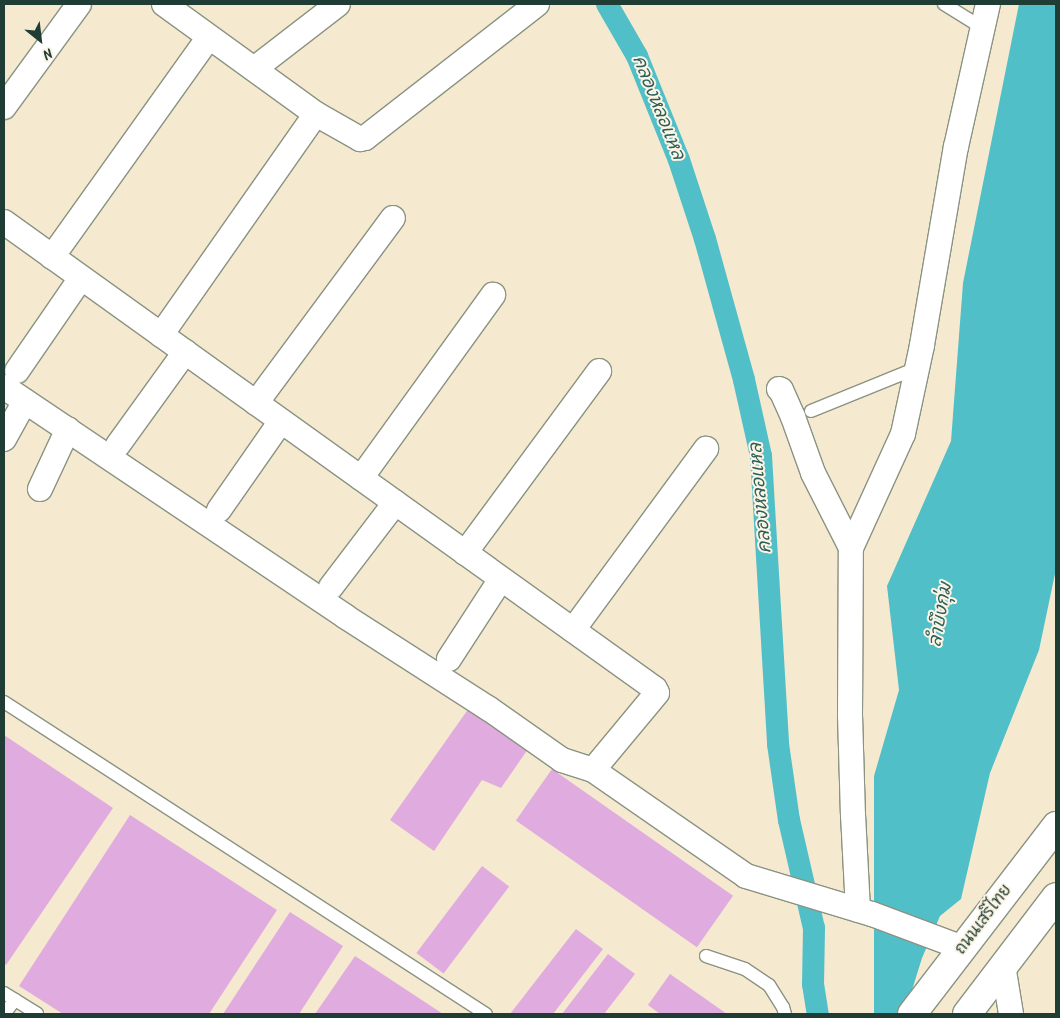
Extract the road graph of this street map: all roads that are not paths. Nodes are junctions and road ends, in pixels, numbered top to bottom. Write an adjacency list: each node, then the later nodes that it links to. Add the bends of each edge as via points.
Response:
1 (79, 4): 10 (street)
2 (164, 4): 8 (street)
3 (338, 4): 9 (street)
4 (537, 4): 11 (street, via 365,138 354,137)
5 (944, 4): 7 (lane)
6 (988, 4): 7 (street)
7 (981, 27): 19 (street)
8 (209, 37): 9 (street); 14 (street)
9 (254, 69): 11 (street)
10 (4, 107)
11 (316, 114): 17 (street)
12 (393, 218): 24 (street)
13 (4, 222): 14 (street)
14 (52, 257): 15 (street)
15 (81, 278): 17 (street); 21 (street)
16 (492, 295): 31 (street)
17 (161, 335): 18 (street)
18 (185, 352): 24 (street); 29 (street)
19 (917, 368): 25 (lane); 35 (street, via 903,434)
20 (599, 371): 36 (street)
21 (10, 379): 23 (street)
22 (778, 389): 35 (street, via 793,417 813,473)
23 (25, 401): 27 (street); 28 (street)
24 (256, 403): 26 (street)
25 (812, 411)
26 (281, 422): 31 (street); 34 (street)
27 (68, 429): 32 (street); 42 (street, via 562,760)
28 (4, 439)
29 (118, 445)
30 (706, 449): 39 (street)
31 (361, 478): 33 (street)
32 (40, 489)
33 (395, 503): 36 (street); 38 (street)
34 (219, 510)
35 (851, 548): 45 (street, via 852,816)
36 (465, 553): 37 (street)
37 (501, 579): 39 (street); 40 (street)
38 (331, 587)
39 (573, 630): 42 (street, via 656,692)
40 (449, 659)
41 (4, 702): 53 (lane)
42 (593, 770): 45 (street, via 746,876)
43 (1056, 826): 46 (main road, ถนนเสรีไทย)
44 (1056, 897): 48 (main road)
45 (859, 911): 46 (street)
46 (953, 944): 50 (main road, ถนนเสรีไทย)
47 (706, 956): 54 (lane, via 745,969 769,985)
48 (1003, 966): 55 (main road); 56 (street)
49 (9, 996): 51 (lane); 52 (lane)
50 (915, 1011)
51 (4, 1014)
52 (37, 1014)
53 (486, 1014)
54 (785, 1014)
55 (967, 1014)
56 (1011, 1014)

